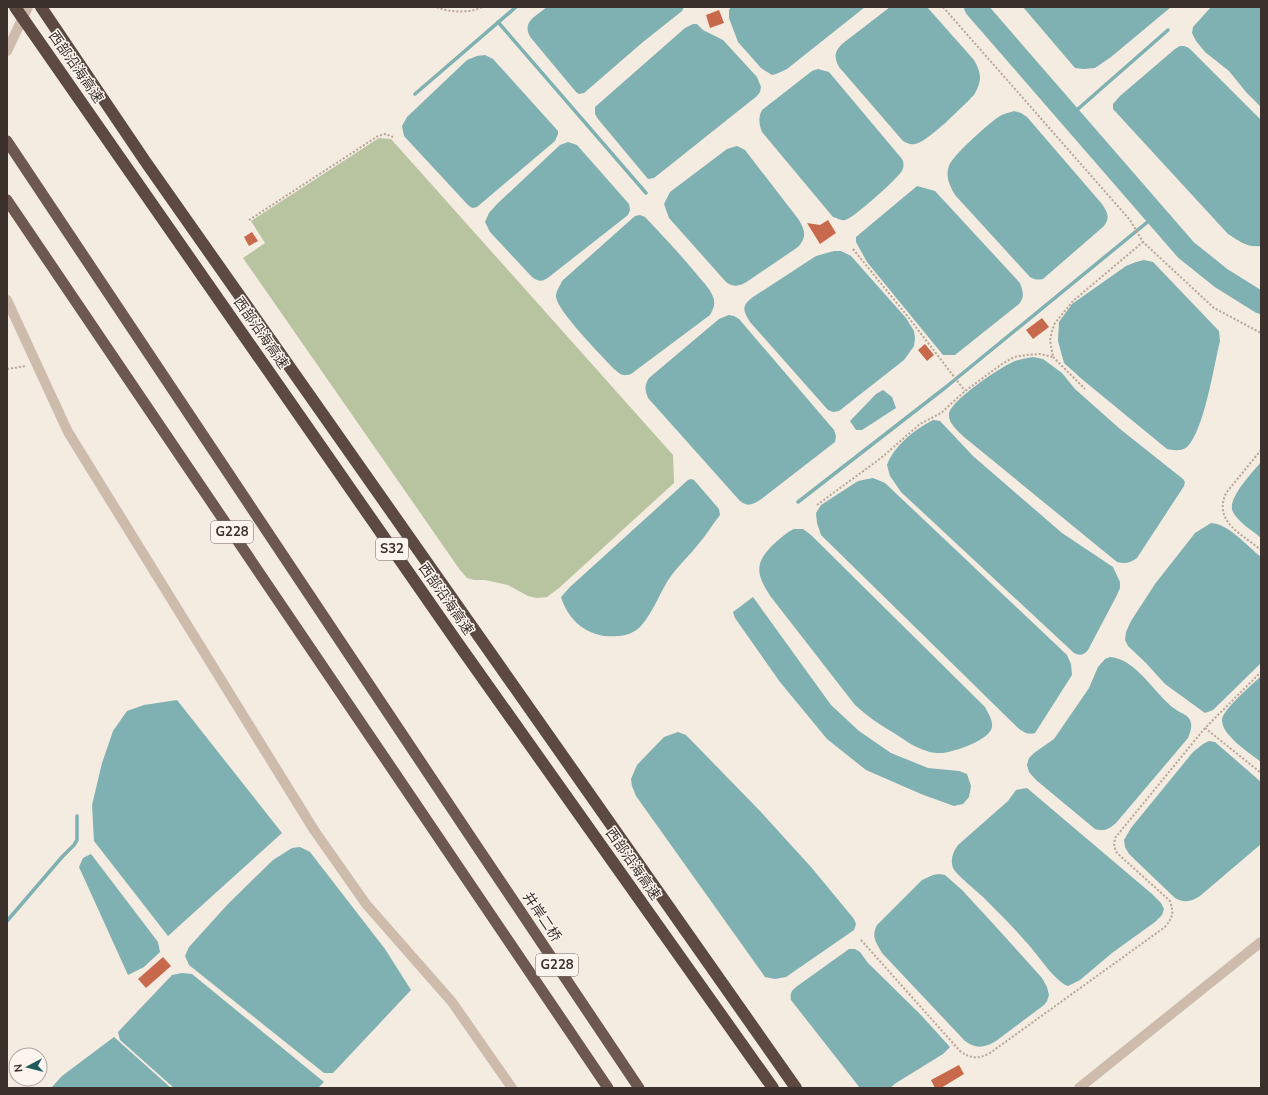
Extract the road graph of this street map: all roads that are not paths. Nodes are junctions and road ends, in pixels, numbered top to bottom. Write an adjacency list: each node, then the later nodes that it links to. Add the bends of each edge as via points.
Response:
1 (15, 7): 12 (highway, 西部沿海高速 / S32, via 457,642)
2 (28, 7): 4 (street)
3 (41, 7): 13 (highway, 西部沿海高速 / S32, via 150,167)
4 (7, 51)
5 (7, 141): 11 (highway, 井岸二桥 / G228)
6 (10, 204): 10 (highway, G228)
7 (7, 300): 9 (street, via 68,432 314,830 366,904 452,1002)
8 (1261, 942): 14 (street)
9 (512, 1088)
10 (608, 1088)
11 (640, 1088)
12 (773, 1088)
13 (797, 1088)
14 (1078, 1088)

